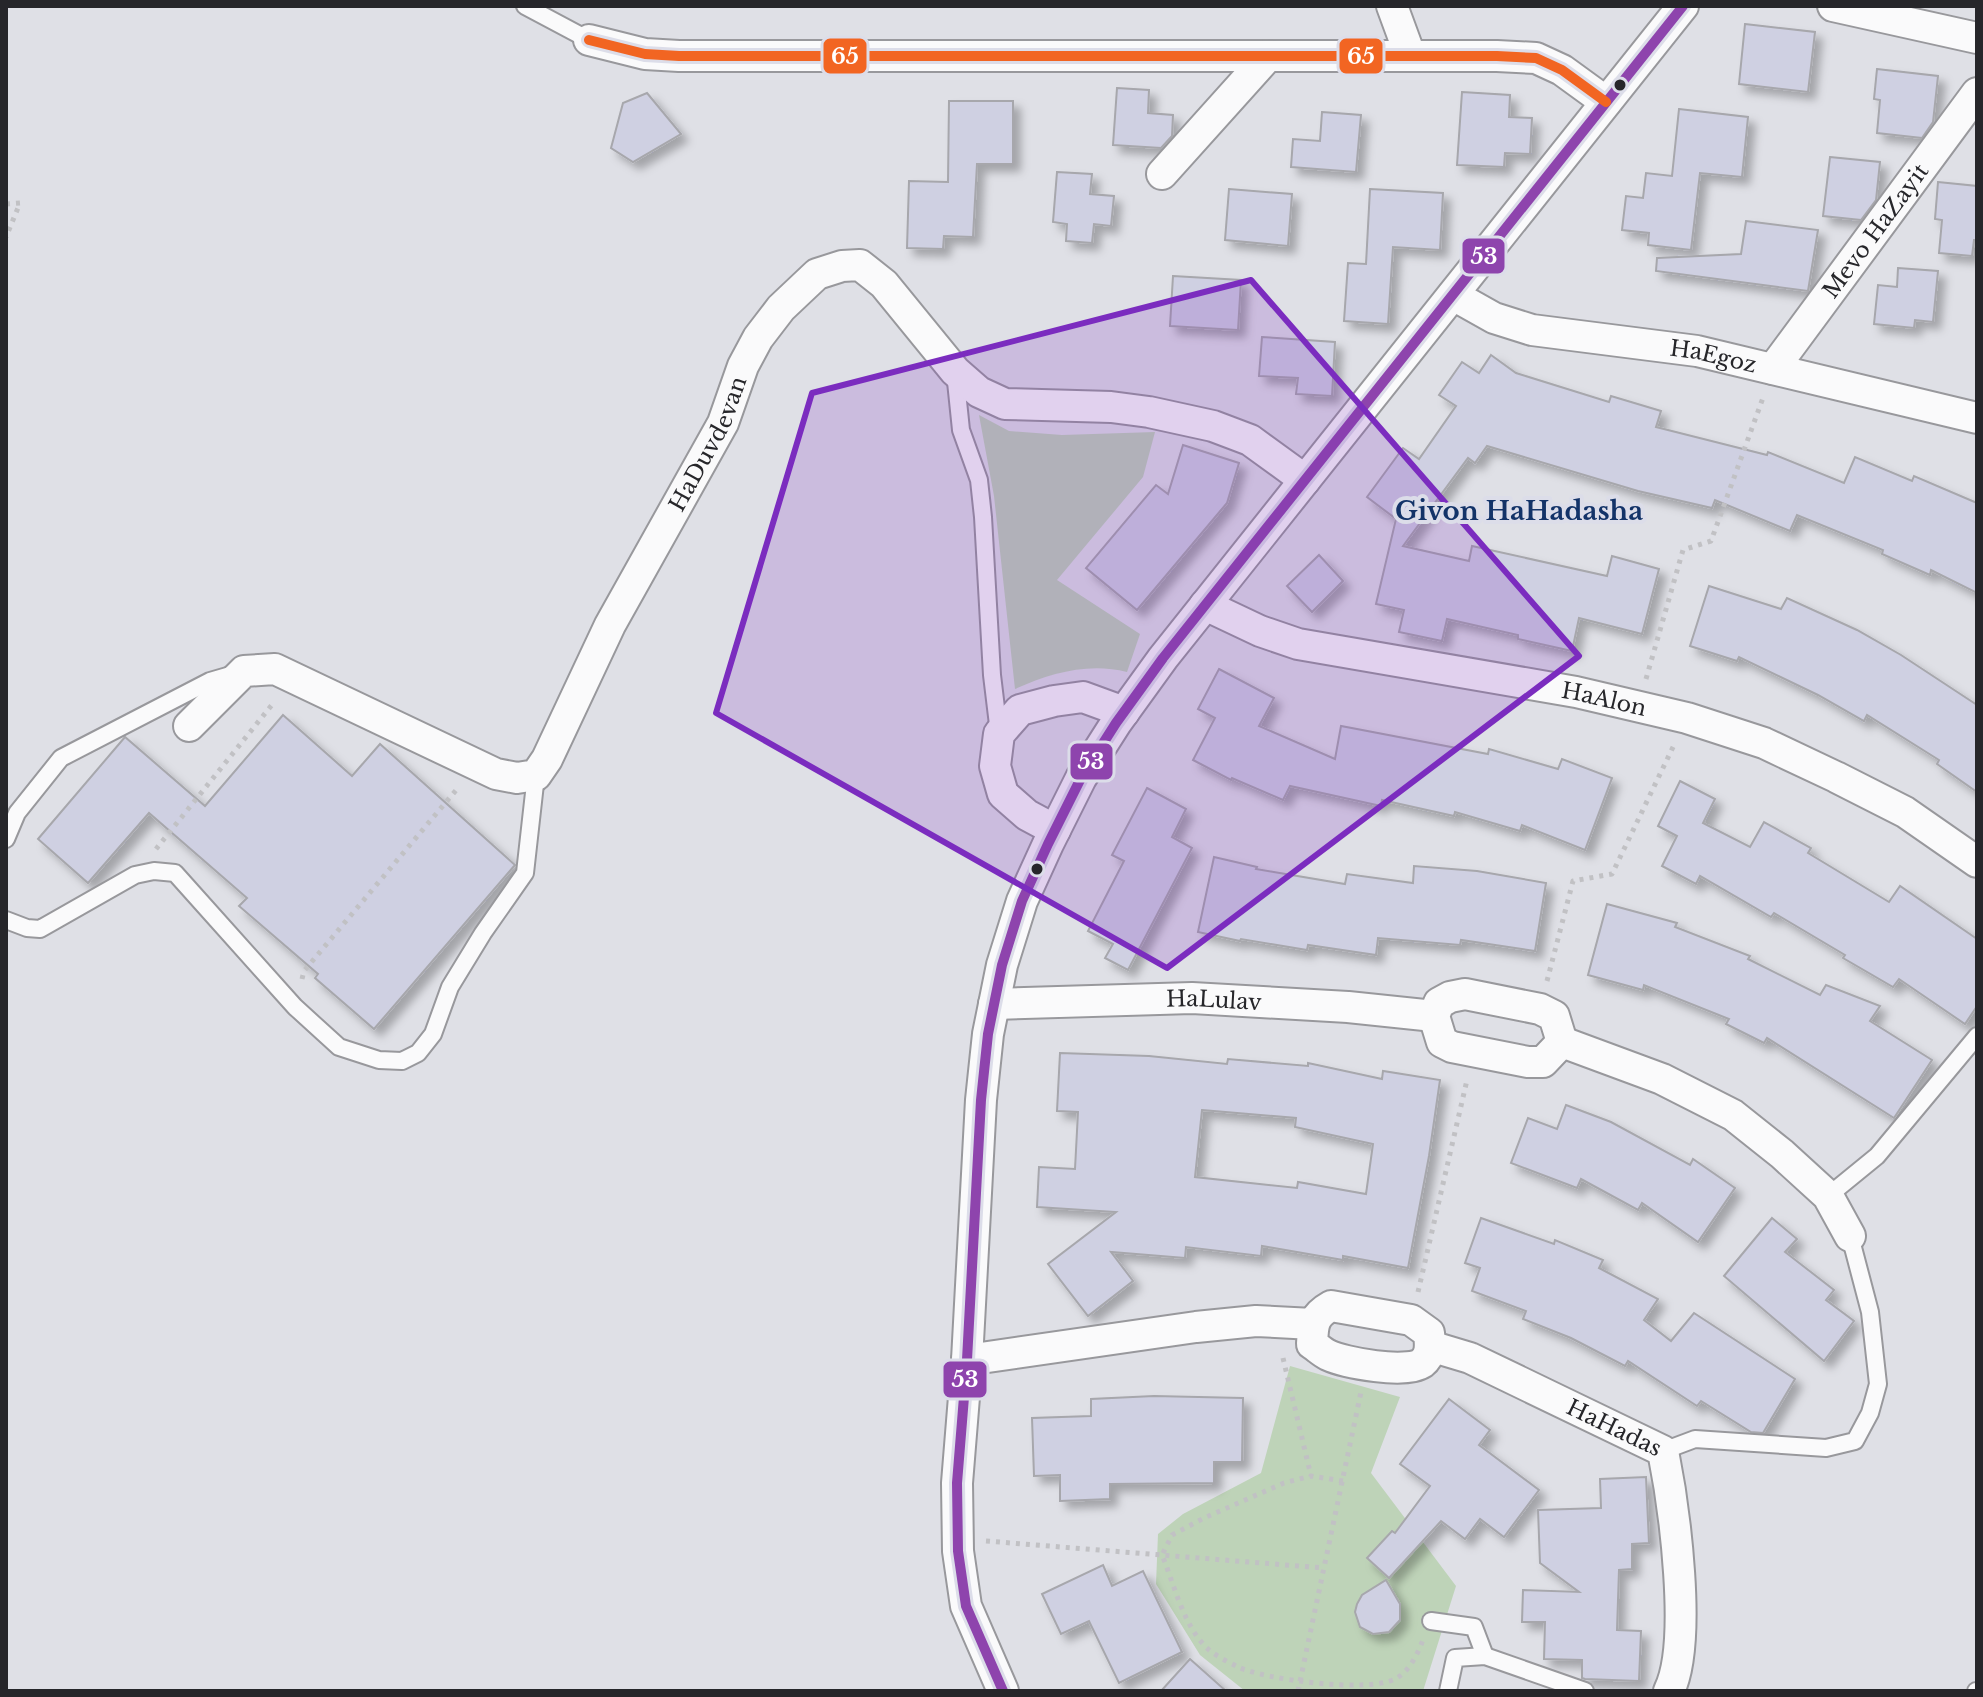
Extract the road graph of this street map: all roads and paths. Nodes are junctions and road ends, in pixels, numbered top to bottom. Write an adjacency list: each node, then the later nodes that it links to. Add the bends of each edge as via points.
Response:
1 (525, 6): 6 (lane)
2 (1392, 6): 7 (street)
3 (1683, 6): 10 (street)
4 (1833, 6): 5 (street)
5 (1977, 38)
6 (589, 40): 8 (street, via 679,56)
7 (1410, 55): 8 (street); 10 (street, via 1536,58)
8 (1268, 56): 11 (street)
9 (1977, 93): 15 (street, Mevo HaZayit)
10 (1606, 102): 14 (street)
11 (1162, 174)
12 (6, 204): 13 (path, via 20,203)
13 (6, 237)
14 (1453, 295): 15 (street, HaEgoz, via 1494,318 1532,330 1697,351); 18 (street)
15 (1773, 369): 17 (street, HaEgoz); 22 (path, via 1711,541 1683,550)
16 (955, 371): 18 (street, HaDuvdevan, via 979,392 1005,404 1111,407 1213,426 1250,440); 26 (lane, via 961,430 979,480); 28 (street, HaDuvdevan, via 884,284 860,265 817,274 781,308 743,366 718,433 610,625)
17 (1977, 418)
18 (1305, 480): 19 (street)
19 (1205, 605): 22 (street, HaAlon, via 1298,644); 23 (street)
20 (244, 671): 21 (street, via 275,669); 25 (street); 30 (lane, via 210,681 61,758 17,813)
21 (293, 678): 27 (street); 32 (path)
22 (1638, 707): 24 (street, HaAlon)
23 (1124, 712): 26 (street, via 1083,697 1054,701 1020,710); 29 (street)
24 (1687, 718): 31 (street, HaAlon, via 1764,743 1836,777 1905,812); 36 (path, via 1612,874 1573,881)
25 (189, 726)
26 (999, 734): 29 (street, via 995,766 1003,794)
27 (477, 765): 28 (street, via 517,778); 35 (path, via 304,971)
28 (536, 775): 35 (lane, via 525,873 450,987 433,1034 418,1053 402,1061 379,1060 339,1047)
29 (1055, 830): 34 (street, via 1022,901)
30 (6, 839)
31 (1977, 862)
32 (135, 875): 33 (lane, via 40,929); 35 (lane, via 175,873)
33 (6, 920)
34 (994, 1004): 37 (street, HaLulav, via 1192,998); 47 (street, via 981,1100)
35 (295, 1007)
36 (1540, 1009): 37 (street, via 1465,994 1439,1003); 39 (street, via 1554,1016)
37 (1434, 1016): 40 (street, via 1442,1042)
38 (1977, 1036): 41 (lane, via 1877,1156)
39 (1562, 1042): 40 (street, via 1543,1062); 41 (street, via 1662,1079 1733,1115)
40 (1474, 1052): 43 (path)
41 (1828, 1196): 42 (street)
42 (1850, 1236): 49 (lane, via 1870,1312 1878,1384 1855,1441 1826,1448 1695,1439)
43 (1411, 1320): 45 (street, via 1331,1306 1317,1314); 46 (street, via 1429,1333)
44 (1275, 1322): 45 (street); 47 (street, via 1196,1327); 50 (path)
45 (1313, 1324): 48 (street, via 1312,1344 1329,1355)
46 (1430, 1346): 48 (street, via 1424,1362 1408,1369); 49 (street, HaHadas, via 1470,1358)
47 (967, 1360): 52 (street)
48 (1367, 1363): 51 (path)
49 (1663, 1451): 62 (street, HaHadas, via 1672,1496 1681,1633)
50 (1311, 1476): 51 (path); 53 (path, via 1204,1518 1172,1535)
51 (1343, 1481): 54 (path)
52 (958, 1539): 53 (path); 58 (street, via 966,1606)
53 (1162, 1555): 54 (path); 57 (path, via 1190,1626 1204,1646 1240,1668)
54 (1324, 1568): 57 (path)
55 (1431, 1621): 56 (lane, via 1474,1627); 57 (path, via 1414,1661 1396,1679 1366,1686)
56 (1485, 1656): 60 (lane, via 1455,1658); 61 (lane)
57 (1300, 1681): 59 (path)
58 (1003, 1691)
59 (1298, 1691)
60 (1448, 1691)
61 (1585, 1691)
62 (1669, 1691)

